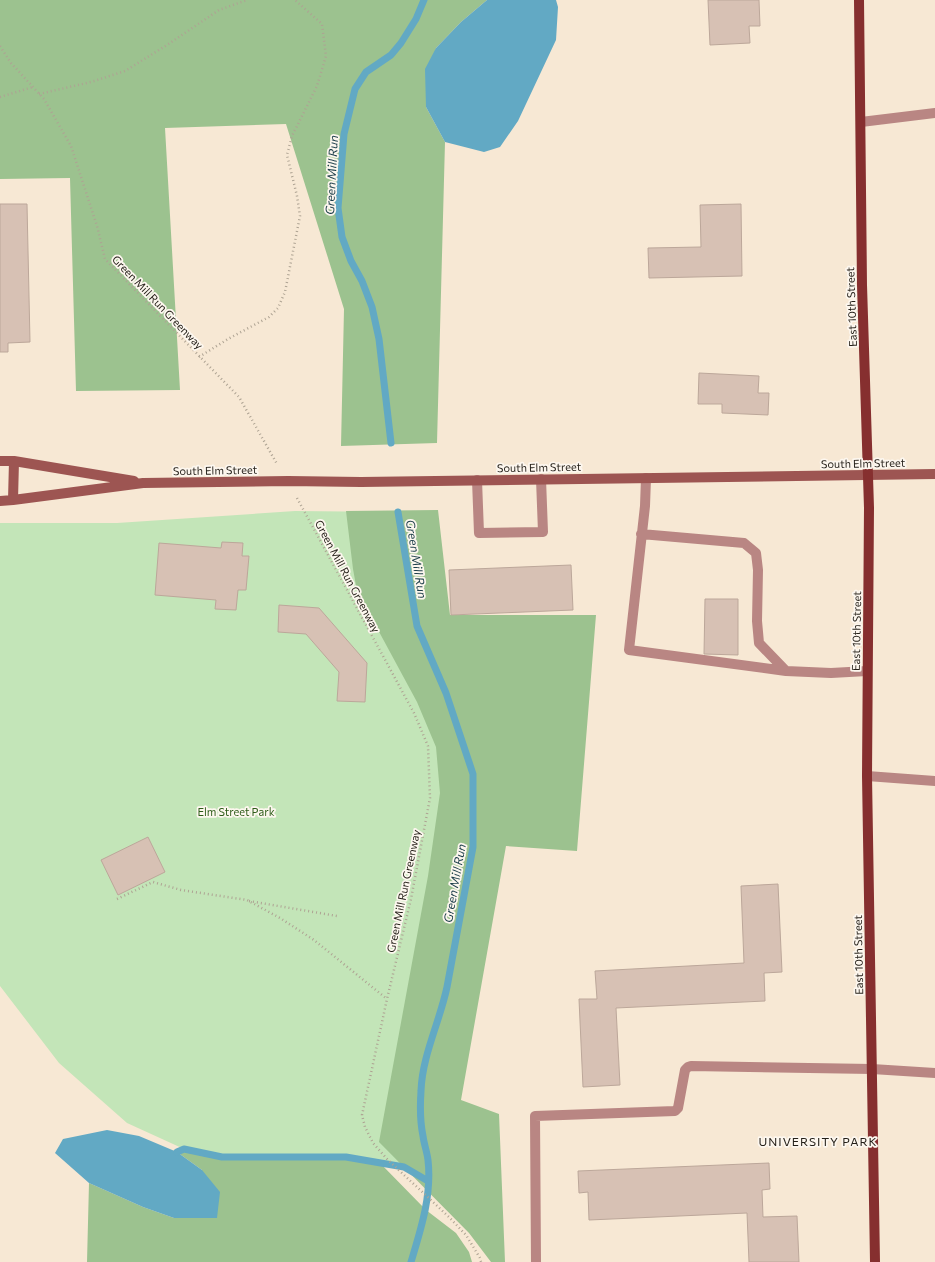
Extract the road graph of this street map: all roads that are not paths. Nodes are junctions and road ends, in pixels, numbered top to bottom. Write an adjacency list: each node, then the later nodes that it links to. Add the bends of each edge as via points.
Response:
1 (859, 0): 3 (main road, East 10th Street)
2 (935, 113): 3 (street)
3 (860, 122): 7 (main road, East 10th Street)
4 (0, 461): 5 (street, South Elm Street)
5 (14, 461): 11 (street, South Elm Street); 12 (street)
6 (935, 474): 7 (street, South Elm Street)
7 (868, 475): 8 (street, South Elm Street); 16 (main road, East 10th Street)
8 (646, 478): 9 (street, South Elm Street); 14 (street)
9 (541, 479): 10 (street, South Elm Street); 10 (street, via 543,532 479,533)
10 (477, 480): 11 (street, South Elm Street)
11 (143, 483): 12 (street, South Elm Street)
12 (13, 500): 13 (street, South Elm Street)
13 (0, 501)
14 (641, 534): 15 (street, via 744,543 756,553 759,643); 15 (street, via 629,650)
15 (786, 671): 16 (street)
16 (867, 671): 17 (main road, East 10th Street)
17 (867, 776): 18 (street); 19 (main road, East 10th Street)
18 (935, 781)
19 (872, 1069): 20 (street); 21 (street, via 691,1066 685,1070 678,1108 675,1111 535,1116); 22 (main road, East 10th Street)
20 (935, 1073)
21 (536, 1262)
22 (875, 1262)

